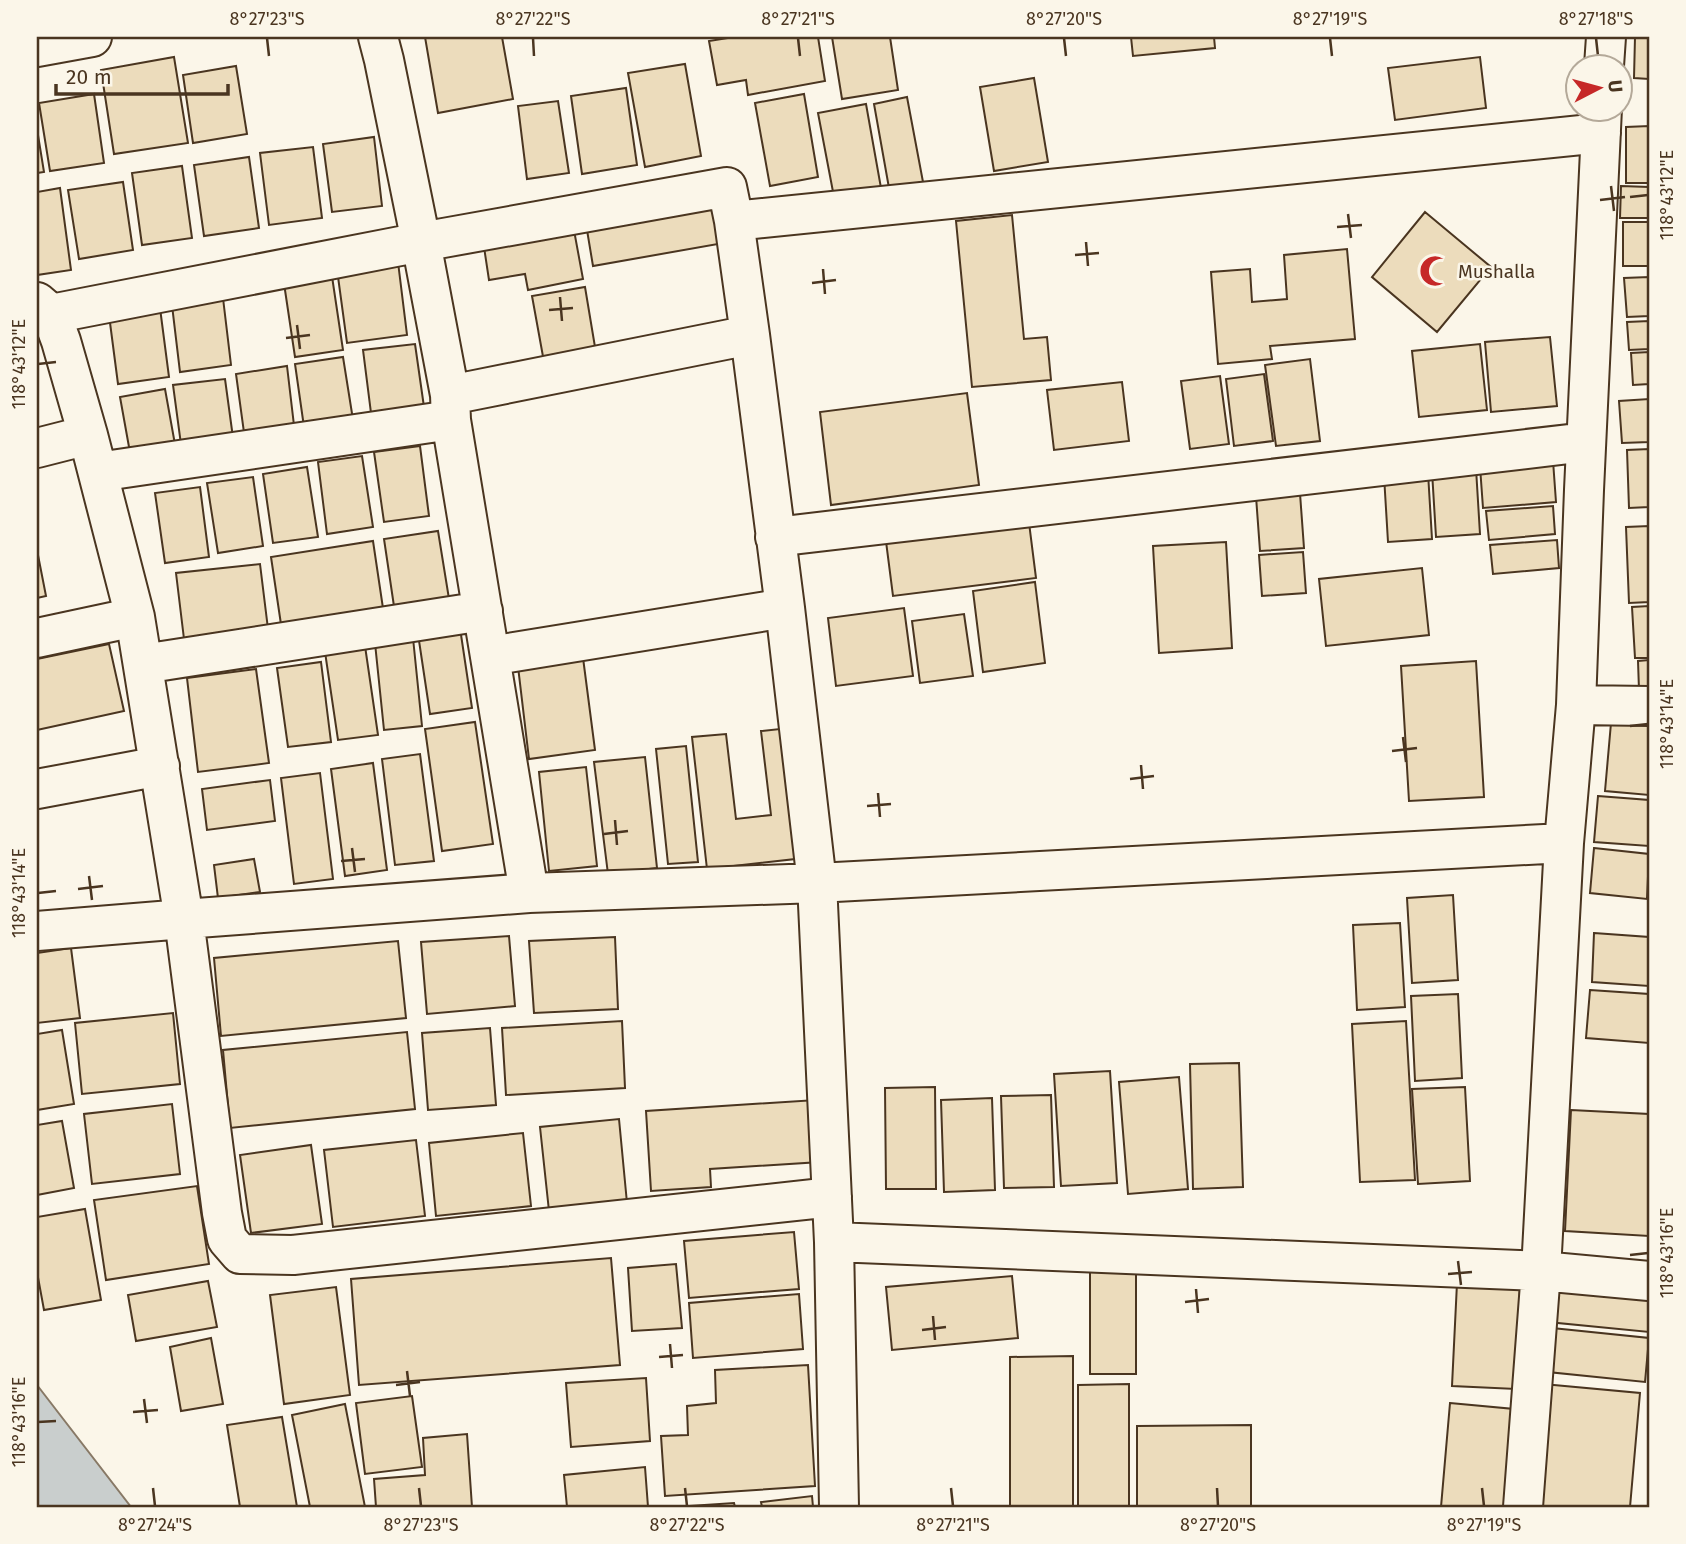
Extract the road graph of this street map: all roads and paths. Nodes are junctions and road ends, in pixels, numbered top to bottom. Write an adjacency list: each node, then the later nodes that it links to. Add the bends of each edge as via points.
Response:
1 (92, 37): 3 (street)
2 (378, 37): 7 (street)
3 (37, 47)
4 (1593, 122): 6 (street)
5 (1602, 122): 12 (street)
6 (734, 221): 7 (street, via 727,187); 9 (street)
7 (421, 242): 8 (street); 10 (street)
8 (44, 308): 11 (street, via 61,341)
9 (750, 335): 10 (street); 15 (street)
10 (451, 407): 14 (street); 17 (street)
11 (88, 435): 13 (street); 14 (street)
12 (1586, 442): 15 (street); 22 (street)
13 (37, 448)
14 (98, 472): 18 (street)
15 (775, 537): 16 (street)
16 (785, 608): 20 (street); 27 (street)
17 (483, 611): 20 (street); 21 (street)
18 (135, 617): 19 (street); 21 (street)
19 (37, 638)
20 (491, 656): 28 (street)
21 (143, 664): 24 (street)
22 (1576, 705): 23 (street); 26 (street)
23 (1649, 706)
24 (160, 766): 25 (street); 29 (street)
25 (37, 789)
26 (1563, 843): 27 (street); 33 (street)
27 (817, 883): 28 (street); 31 (street)
28 (529, 893): 29 (street)
29 (184, 919): 30 (street); 31 (street, via 222,1213 227,1239 240,1254 293,1255)
30 (37, 931)
31 (832, 1197): 32 (street)
32 (834, 1241): 33 (street); 35 (street)
33 (1541, 1271): 34 (street); 36 (street)
34 (1649, 1281)
35 (839, 1507)
36 (1523, 1507)

